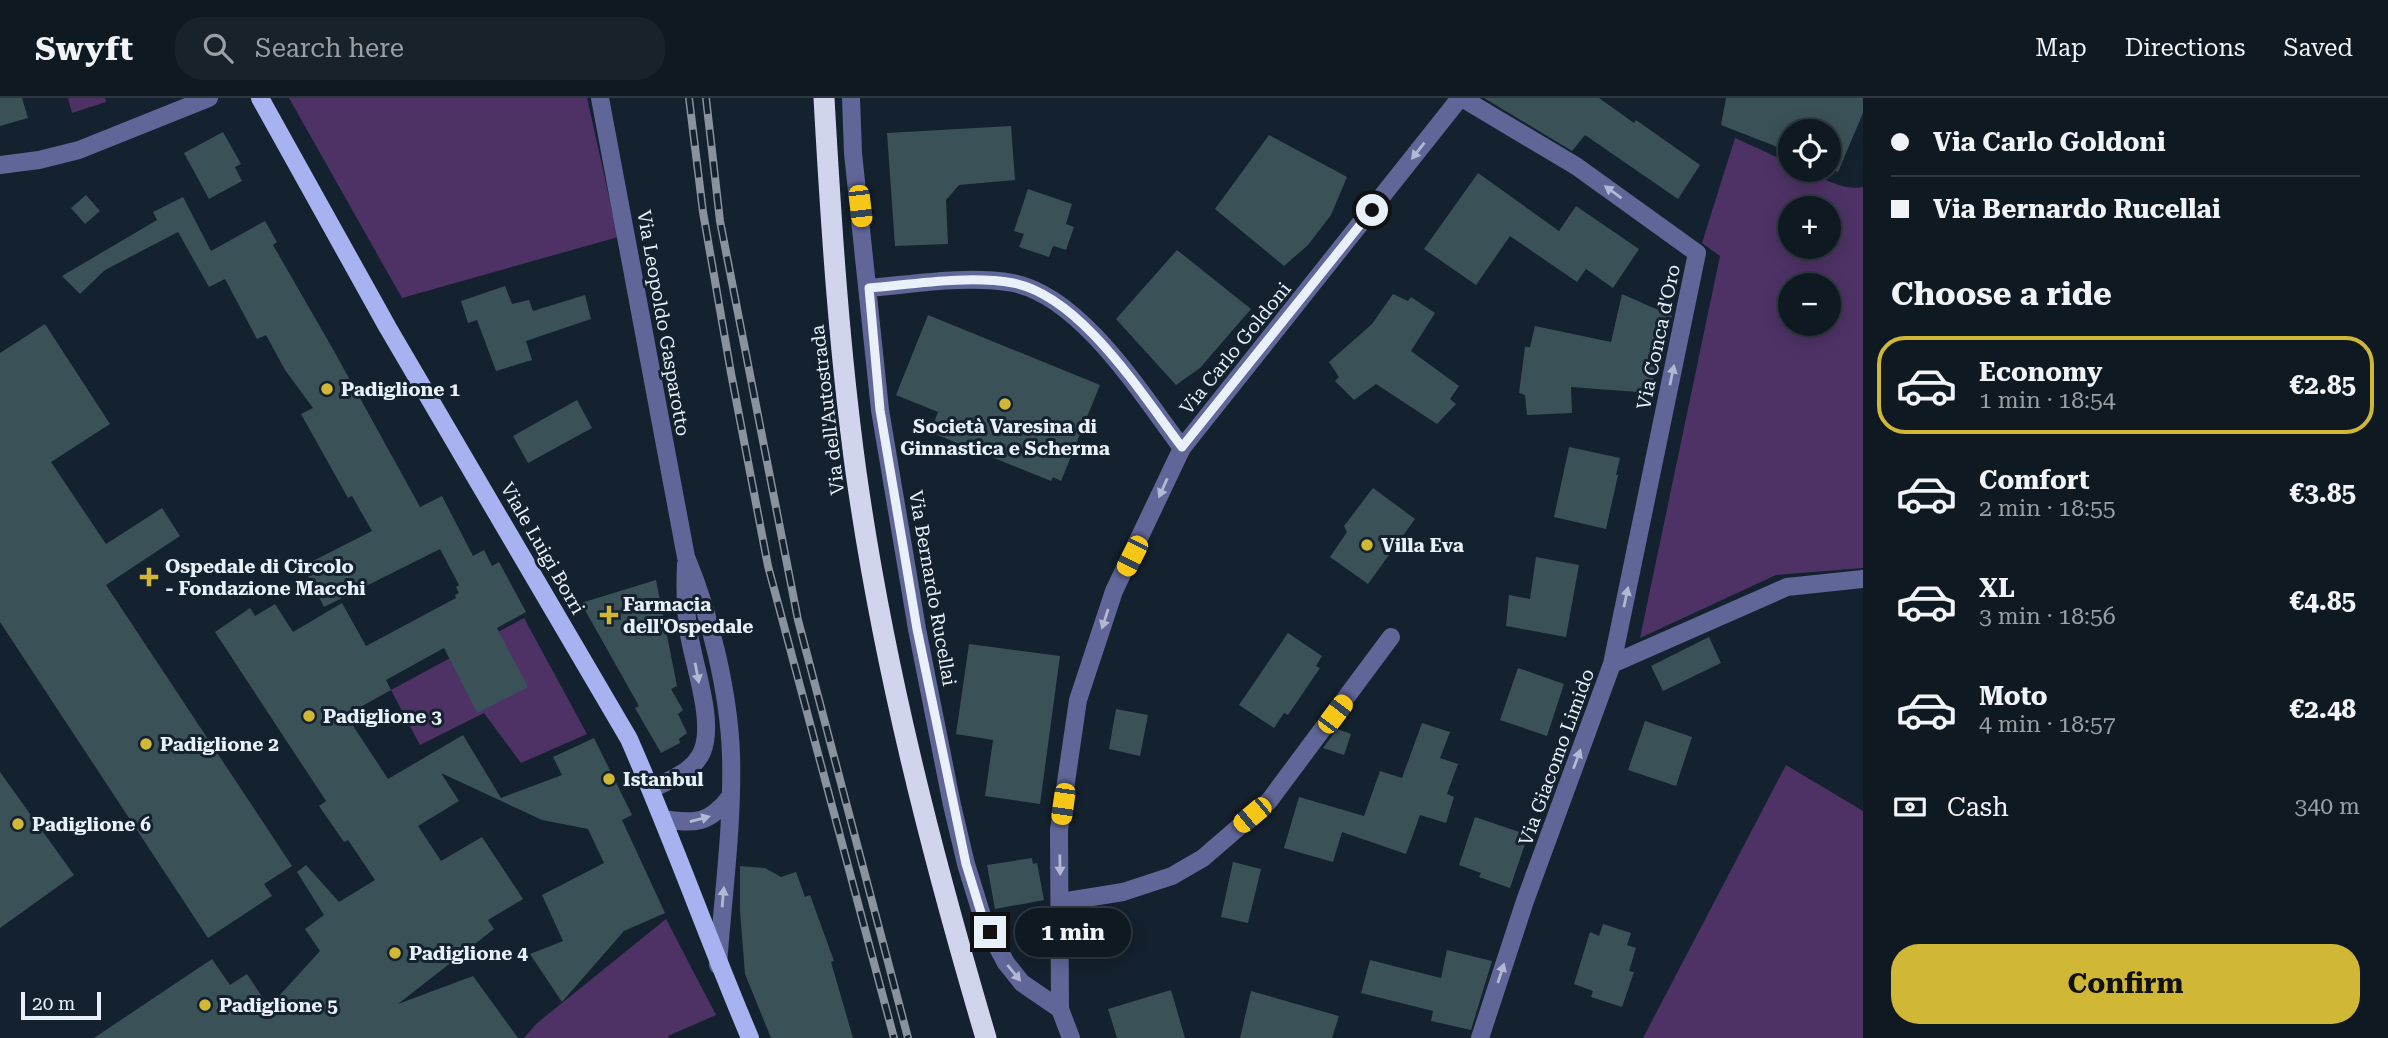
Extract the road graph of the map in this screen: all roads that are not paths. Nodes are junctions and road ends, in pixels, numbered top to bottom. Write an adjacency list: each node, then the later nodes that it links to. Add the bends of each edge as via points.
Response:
1 (209, 98): 7 (street, via 79,150)
2 (260, 98): 14 (main road, Viale Luigi Borri, via 388,328 622,727)
3 (600, 98): 10 (street, Via Leopoldo Gasparotto)
4 (824, 98): 21 (highway, Via dell'Autostrada, via 835,284 861,499 890,670 926,822)
5 (851, 98): 8 (street, Via Bernardo Rucellai)
6 (1461, 98): 9 (street, Via Carlo Goldoni, one-way to 9); 13 (street, Via Conca d'Oro, one-way to 6, via 1697,253 1576,166)
7 (0, 165)
8 (869, 288): 9 (street, via 967,281 1014,283 1052,298 1097,338); 19 (street, Via Bernardo Rucellai, one-way to 19, via 880,410 917,629 966,864 983,919 1006,962 1022,983)
9 (1182, 447): 17 (street, Via Carlo Goldoni, one-way to 17, via 1114,590 1078,699 1059,830)
10 (686, 557): 14 (street, Via Leopoldo Gasparotto, one-way to 14, via 688,631 706,735 696,762); 15 (street, Via Leopoldo Gasparotto, via 700,590 723,688 731,753)
11 (1863, 579): 13 (street, Via Giacomo Limido, via 1787,587)
12 (1391, 637): 17 (street, via 1269,801 1203,858 1172,876 1123,892)
13 (1612, 664): 23 (street, Via Giacomo Limido, one-way to 13)
14 (651, 789): 16 (main road, Viale Luigi Borri)
15 (730, 797): 16 (street, one-way to 15, via 704,820 717,814); 18 (street, Via Leopoldo Gasparotto, one-way to 15)
16 (663, 819): 18 (main road, Viale Luigi Borri)
17 (1061, 902): 19 (street, Via Carlo Goldoni)
18 (718, 965): 20 (main road, Viale Luigi Borri)
19 (1060, 1009): 22 (street, Via Carlo Goldoni)
20 (750, 1038)
21 (986, 1038)
22 (1070, 1038)
23 (1480, 1038)

